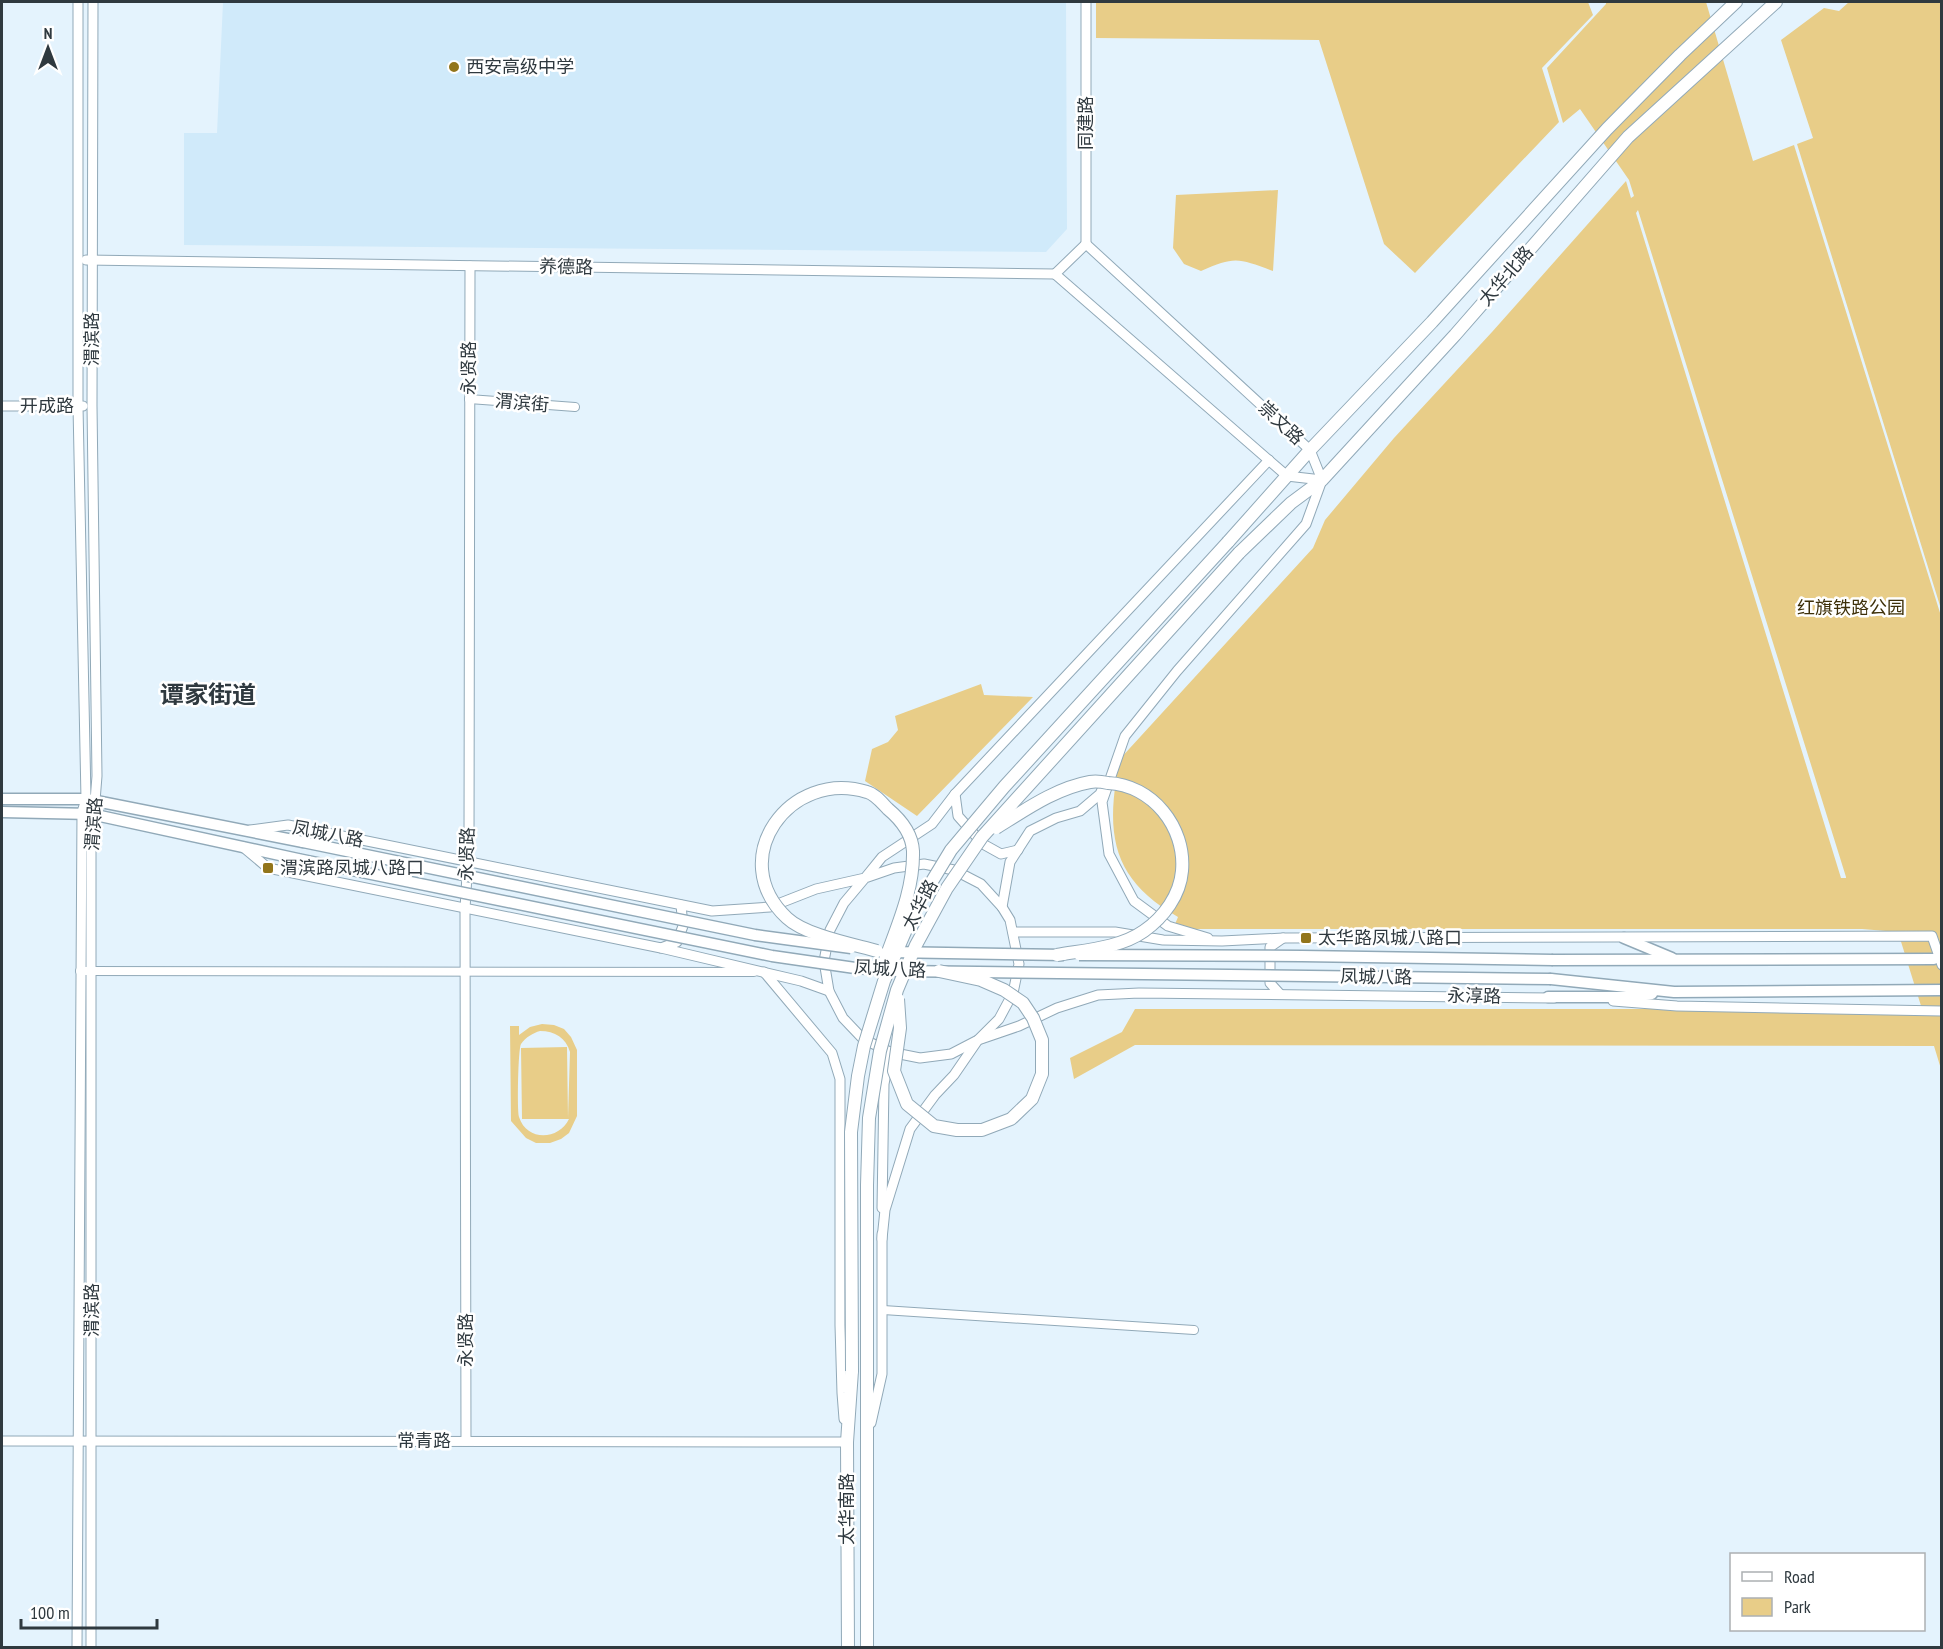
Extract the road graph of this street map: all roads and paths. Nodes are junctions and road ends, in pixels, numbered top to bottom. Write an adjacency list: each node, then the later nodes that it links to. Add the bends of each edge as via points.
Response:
1 (78, 2): 7 (street, 渭滨路)
2 (93, 2): 8 (street, 渭滨路)
3 (1086, 2): 6 (street, 同建路)
4 (1736, 2): 16 (main road, 太华北路, via 1607,129)
5 (1776, 2): 19 (main road, 太华北路, via 1628,137)
6 (1086, 244): 10 (street); 16 (street, 崇文路)
7 (78, 260): 8 (street, 养德路); 13 (street, 渭滨路)
8 (92, 260): 9 (street, 养德路); 14 (street, 渭滨路)
9 (470, 266): 10 (street, 养德路); 11 (street, 永贤路)
10 (1055, 274): 17 (street, 崇文路)
11 (469, 399): 15 (street, 渭滨街); 32 (street, 永贤路)
12 (2, 406): 13 (street, 开成路)
13 (78, 406): 14 (street, 开成路); 25 (street, 渭滨路)
14 (92, 406): 25 (street, 渭滨路, via 97,776)
15 (575, 407)
16 (1310, 450): 18 (main road, 太华北路); 19 (street, 崇文路)
17 (1269, 460): 18 (street, 崇文路); 23 (street)
18 (1287, 476): 19 (street); 20 (main road, 太华北路)
19 (1322, 480): 21 (main road, 太华北路, via 1291,503); 22 (street, via 1306,525 1125,736)
20 (1228, 542): 57 (main road, 太华路, bridge, via 951,850 915,911)
21 (1239, 553): 29 (main road, 太华路, bridge)
22 (1114, 766): 31 (street, via 1100,794 1080,811 1030,831); 40 (street, via 1102,801 1109,854 1134,901 1168,926)
23 (956, 794): 31 (street, via 958,816 983,844 1001,854); 33 (street, via 932,824 882,857)
24 (2, 799): 25 (main road, 凤城八路)
25 (91, 800): 27 (street, 渭滨路); 28 (main road, 凤城八路)
26 (2, 812): 27 (main road, 凤城八路)
27 (87, 813): 30 (main road, 凤城八路); 46 (street, 渭滨路); 47 (street, 渭滨路)
28 (248, 830): 32 (street, 凤城八路, via 288,825); 42 (main road, 凤城八路, bridge, via 756,935)
29 (982, 837): 43 (main road, bridge, via 1043,799 1091,782 1124,783 1161,807 1180,843 1182,872 1166,912 1143,932 1111,945); 51 (main road, 太华路, bridge, via 947,888)
30 (241, 846): 36 (street, 凤城八路, via 268,868); 48 (main road, 凤城八路, bridge, via 772,956 855,968)
31 (1018, 850): 35 (street, via 1010,862)
32 (467, 862): 34 (street, 凤城八路); 36 (street, 永贤路)
33 (865, 879): 34 (street, 凤城八路, via 816,889 770,907 712,911); 35 (street, via 894,868 924,864 954,870 981,884); 53 (street, via 844,903 830,930 825,961)
34 (681, 905): 41 (street, via 683,926 676,942)
35 (1002, 906): 37 (street)
36 (465, 909): 41 (street, 凤城八路); 50 (street, 永贤路)
37 (1012, 932): 40 (street, via 1115,932 1163,940); 59 (street, via 1019,964 1013,993 999,1019)
38 (1283, 938): 39 (street); 40 (street); 55 (street, via 1270,947 1270,983)
39 (1624, 938): 44 (main road); 45 (street, via 1932,936)
40 (1222, 941)
41 (661, 948): 49 (street, 凤城八路)
42 (877, 951): 43 (main road, 凤城八路, bridge); 57 (main road, bridge, via 818,934 789,919 771,899 763,874 768,831 779,816 796,802 826,789 870,792 901,819 913,847 912,881 876,983)
43 (1057, 955): 44 (main road, 凤城八路, bridge)
44 (1675, 960): 45 (main road)
45 (1938, 962)
46 (80, 971): 47 (street); 67 (street, 渭滨路)
47 (92, 971): 50 (street); 68 (street, 渭滨路)
48 (939, 971): 51 (main road, bridge, via 1005,990 1023,1003 1033,1018 1042,1041 1042,1074 1032,1099 1011,1119 982,1131 957,1131 934,1126 907,1104 894,1071 900,1028); 54 (main road, 凤城八路, bridge, via 1551,979)
49 (764, 972): 50 (street); 53 (street, 凤城八路); 70 (street, via 832,1053 840,1079 840,1336)
50 (465, 973): 69 (street, 永贤路)
51 (897, 990): 65 (main road, 太华路, bridge, via 880,1051 869,1118)
52 (1941, 990): 54 (main road)
53 (829, 991): 60 (street, via 843,1018 856,1032)
54 (1674, 992): 56 (main road, via 1625,997)
55 (1280, 994): 56 (street, 永淳路); 59 (street, 永淳路, via 1098,995)
56 (1548, 997): 58 (street, 永淳路, via 1677,1006)
57 (874, 1011): 64 (main road, 太华路, bridge, via 858,1076 851,1132)
58 (1941, 1011)
59 (978, 1040): 60 (street, via 951,1053 920,1058); 61 (street, via 910,1130 885,1210)
60 (890, 1052): 61 (street, via 884,1084)
61 (882, 1239): 62 (street)
62 (883, 1310): 63 (street); 71 (street, via 882,1374)
63 (1194, 1330)
64 (852, 1371): 70 (main road, 太华南路)
65 (867, 1372): 71 (main road, 太华南路)
66 (2, 1441): 67 (street, 常青路)
67 (77, 1441): 68 (street, 常青路); 72 (street, 渭滨路)
68 (91, 1441): 69 (street, 常青路); 73 (street, 渭滨路)
69 (466, 1442): 70 (street, 常青路)
70 (847, 1442): 74 (main road, 太华南路)
71 (866, 1443): 75 (main road, 太华南路)
72 (77, 1647)
73 (91, 1647)
74 (848, 1647)
75 (867, 1647)

